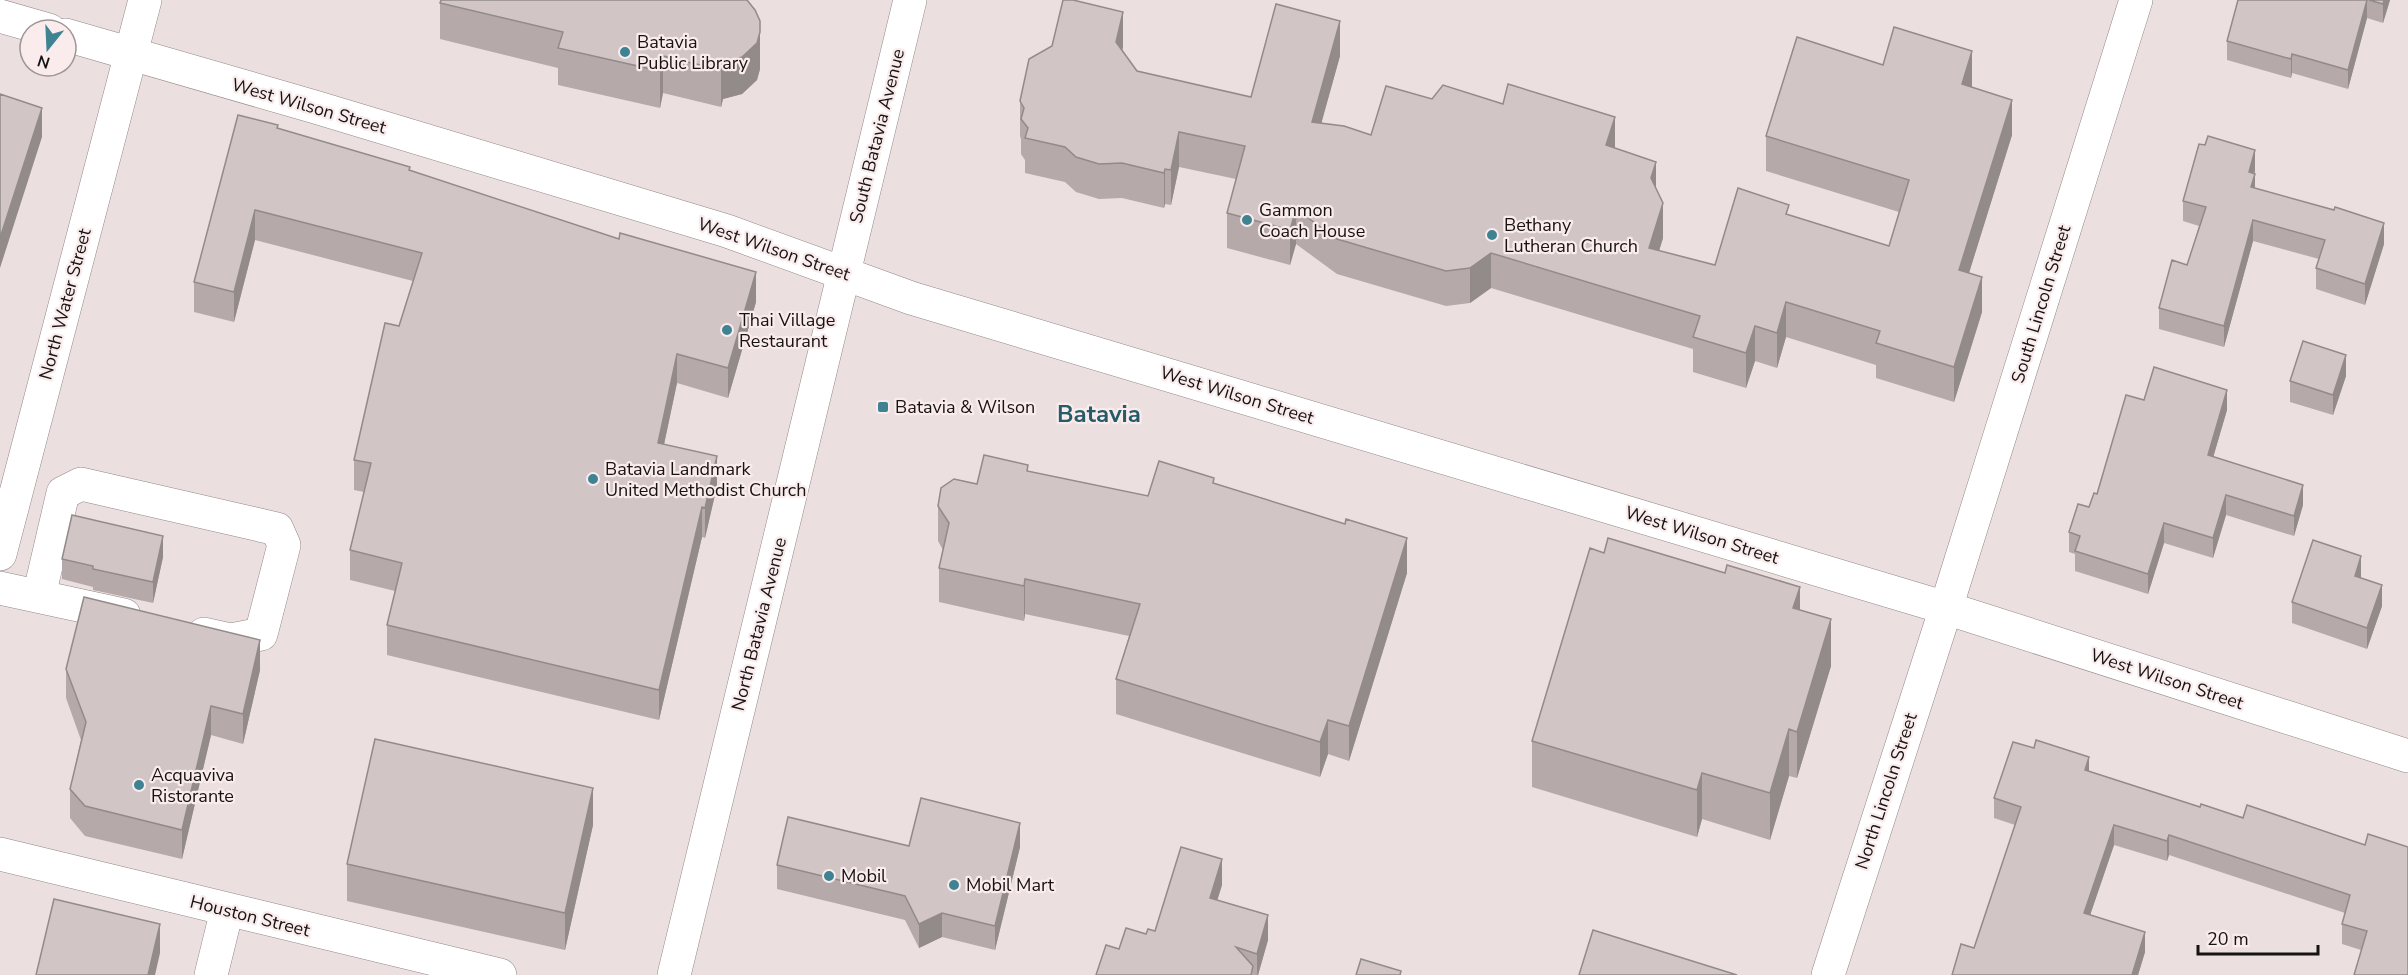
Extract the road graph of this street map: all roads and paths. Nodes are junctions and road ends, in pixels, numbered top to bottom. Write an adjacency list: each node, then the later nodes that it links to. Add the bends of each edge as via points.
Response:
1 (145, 0): 7 (main road, North Water Street)
2 (910, 0): 8 (main road, South Batavia Avenue)
3 (2136, 0): 12 (main road, South Lincoln Street)
4 (0, 16): 5 (main road)
5 (18, 21)
6 (78, 39): 7 (main road, West Wilson Street)
7 (131, 55): 8 (main road, West Wilson Street, via 727,231); 9 (main road, North Water Street)
8 (843, 273): 12 (main road, West Wilson Street, via 911,298); 18 (main road, North Batavia Avenue)
9 (0, 554)
10 (0, 588): 11 (main road)
11 (39, 596): 11 (main road, via 231,640 261,634 284,545 277,530 81,484 63,493)
12 (1946, 608): 13 (main road, West Wilson Street); 19 (main road, North Lincoln Street)
13 (2408, 756)
14 (0, 854): 15 (main road, Houston Street)
15 (227, 910): 16 (main road); 17 (main road, Houston Street)
16 (211, 975)
17 (500, 975)
18 (674, 975)
19 (1828, 975)

